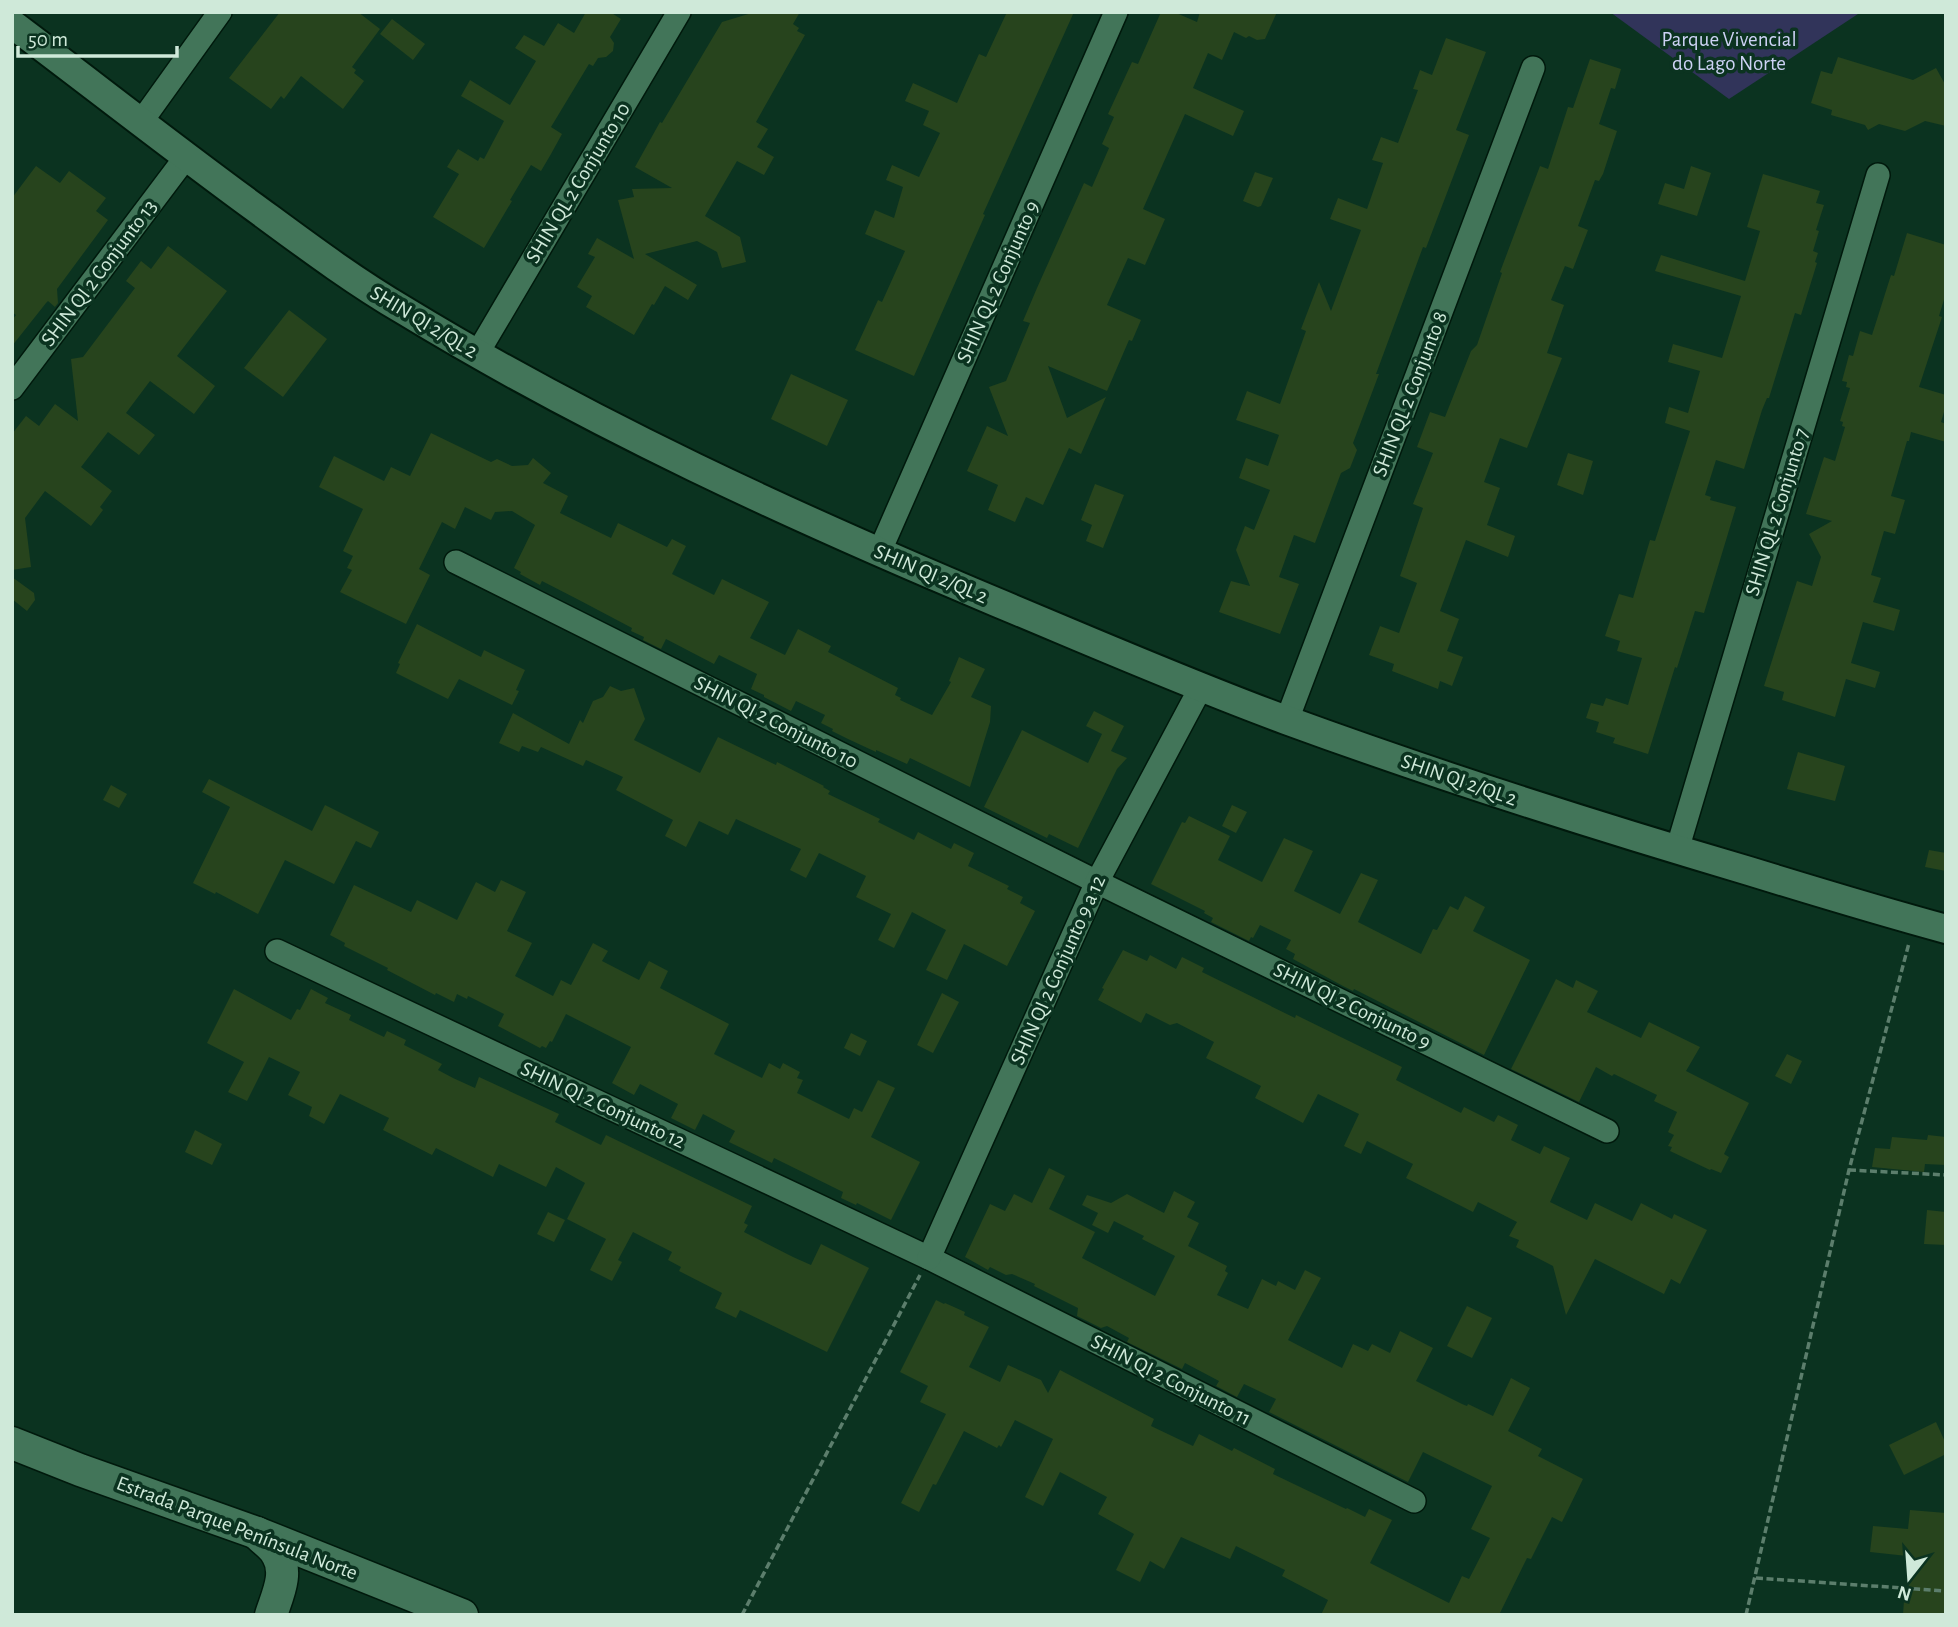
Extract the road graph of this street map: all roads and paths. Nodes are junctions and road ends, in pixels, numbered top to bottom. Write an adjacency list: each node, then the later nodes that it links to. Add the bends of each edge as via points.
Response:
1 (220, 12): 6 (street)
2 (679, 12): 9 (street, SHIN QL 2 Conjunto 10)
3 (1116, 12): 11 (street, SHIN QL 2 Conjunto 9)
4 (12, 24): 6 (street, SHIN QI 2/QL 2)
5 (1533, 68): 14 (street, SHIN QL 2 Conjunto 8)
6 (141, 122): 7 (street, SHIN QI 2/QL 2)
7 (186, 158): 9 (street, SHIN QI 2/QL 2, via 338,269); 10 (street, SHIN QI 2 Conjunto 13)
8 (1878, 175): 15 (street, SHIN QL 2 Conjunto 7)
9 (477, 354): 11 (street, SHIN QI 2/QL 2, via 689,464)
10 (12, 388)
11 (879, 553): 13 (street, SHIN QI 2/QL 2)
12 (456, 562): 16 (street, SHIN QI 2 Conjunto 10)
13 (1201, 687): 14 (street, SHIN QI 2/QL 2); 16 (street, SHIN QI 2 Conjunto 9 a 12)
14 (1287, 720): 15 (street, SHIN QI 2/QL 2, via 1477,788)
15 (1677, 850): 17 (street, SHIN QI 2/QL 2)
16 (1097, 882): 20 (street, SHIN QI 2 Conjunto 9); 23 (street, SHIN QI 2 Conjunto 9 a 12)
17 (1915, 921): 18 (street, SHIN QI 2/QL 2); 21 (path)
18 (1946, 929)
19 (277, 951): 23 (street, SHIN QI 2 Conjunto 12)
20 (1607, 1131)
21 (1849, 1170): 22 (path); 27 (path)
22 (1946, 1175)
23 (929, 1258): 25 (street, SHIN QI 2 Conjunto 11); 31 (path)
24 (12, 1443): 26 (main road, Estrada Parque Península Norte)
25 (1414, 1502)
26 (257, 1533): 29 (main road, via 277,1553 282,1566 282,1583); 30 (main road, Estrada Parque Península Norte)
27 (1755, 1578): 28 (path); 32 (path)
28 (1946, 1591)
29 (271, 1615)
30 (462, 1615)
31 (742, 1615)
32 (1746, 1615)

